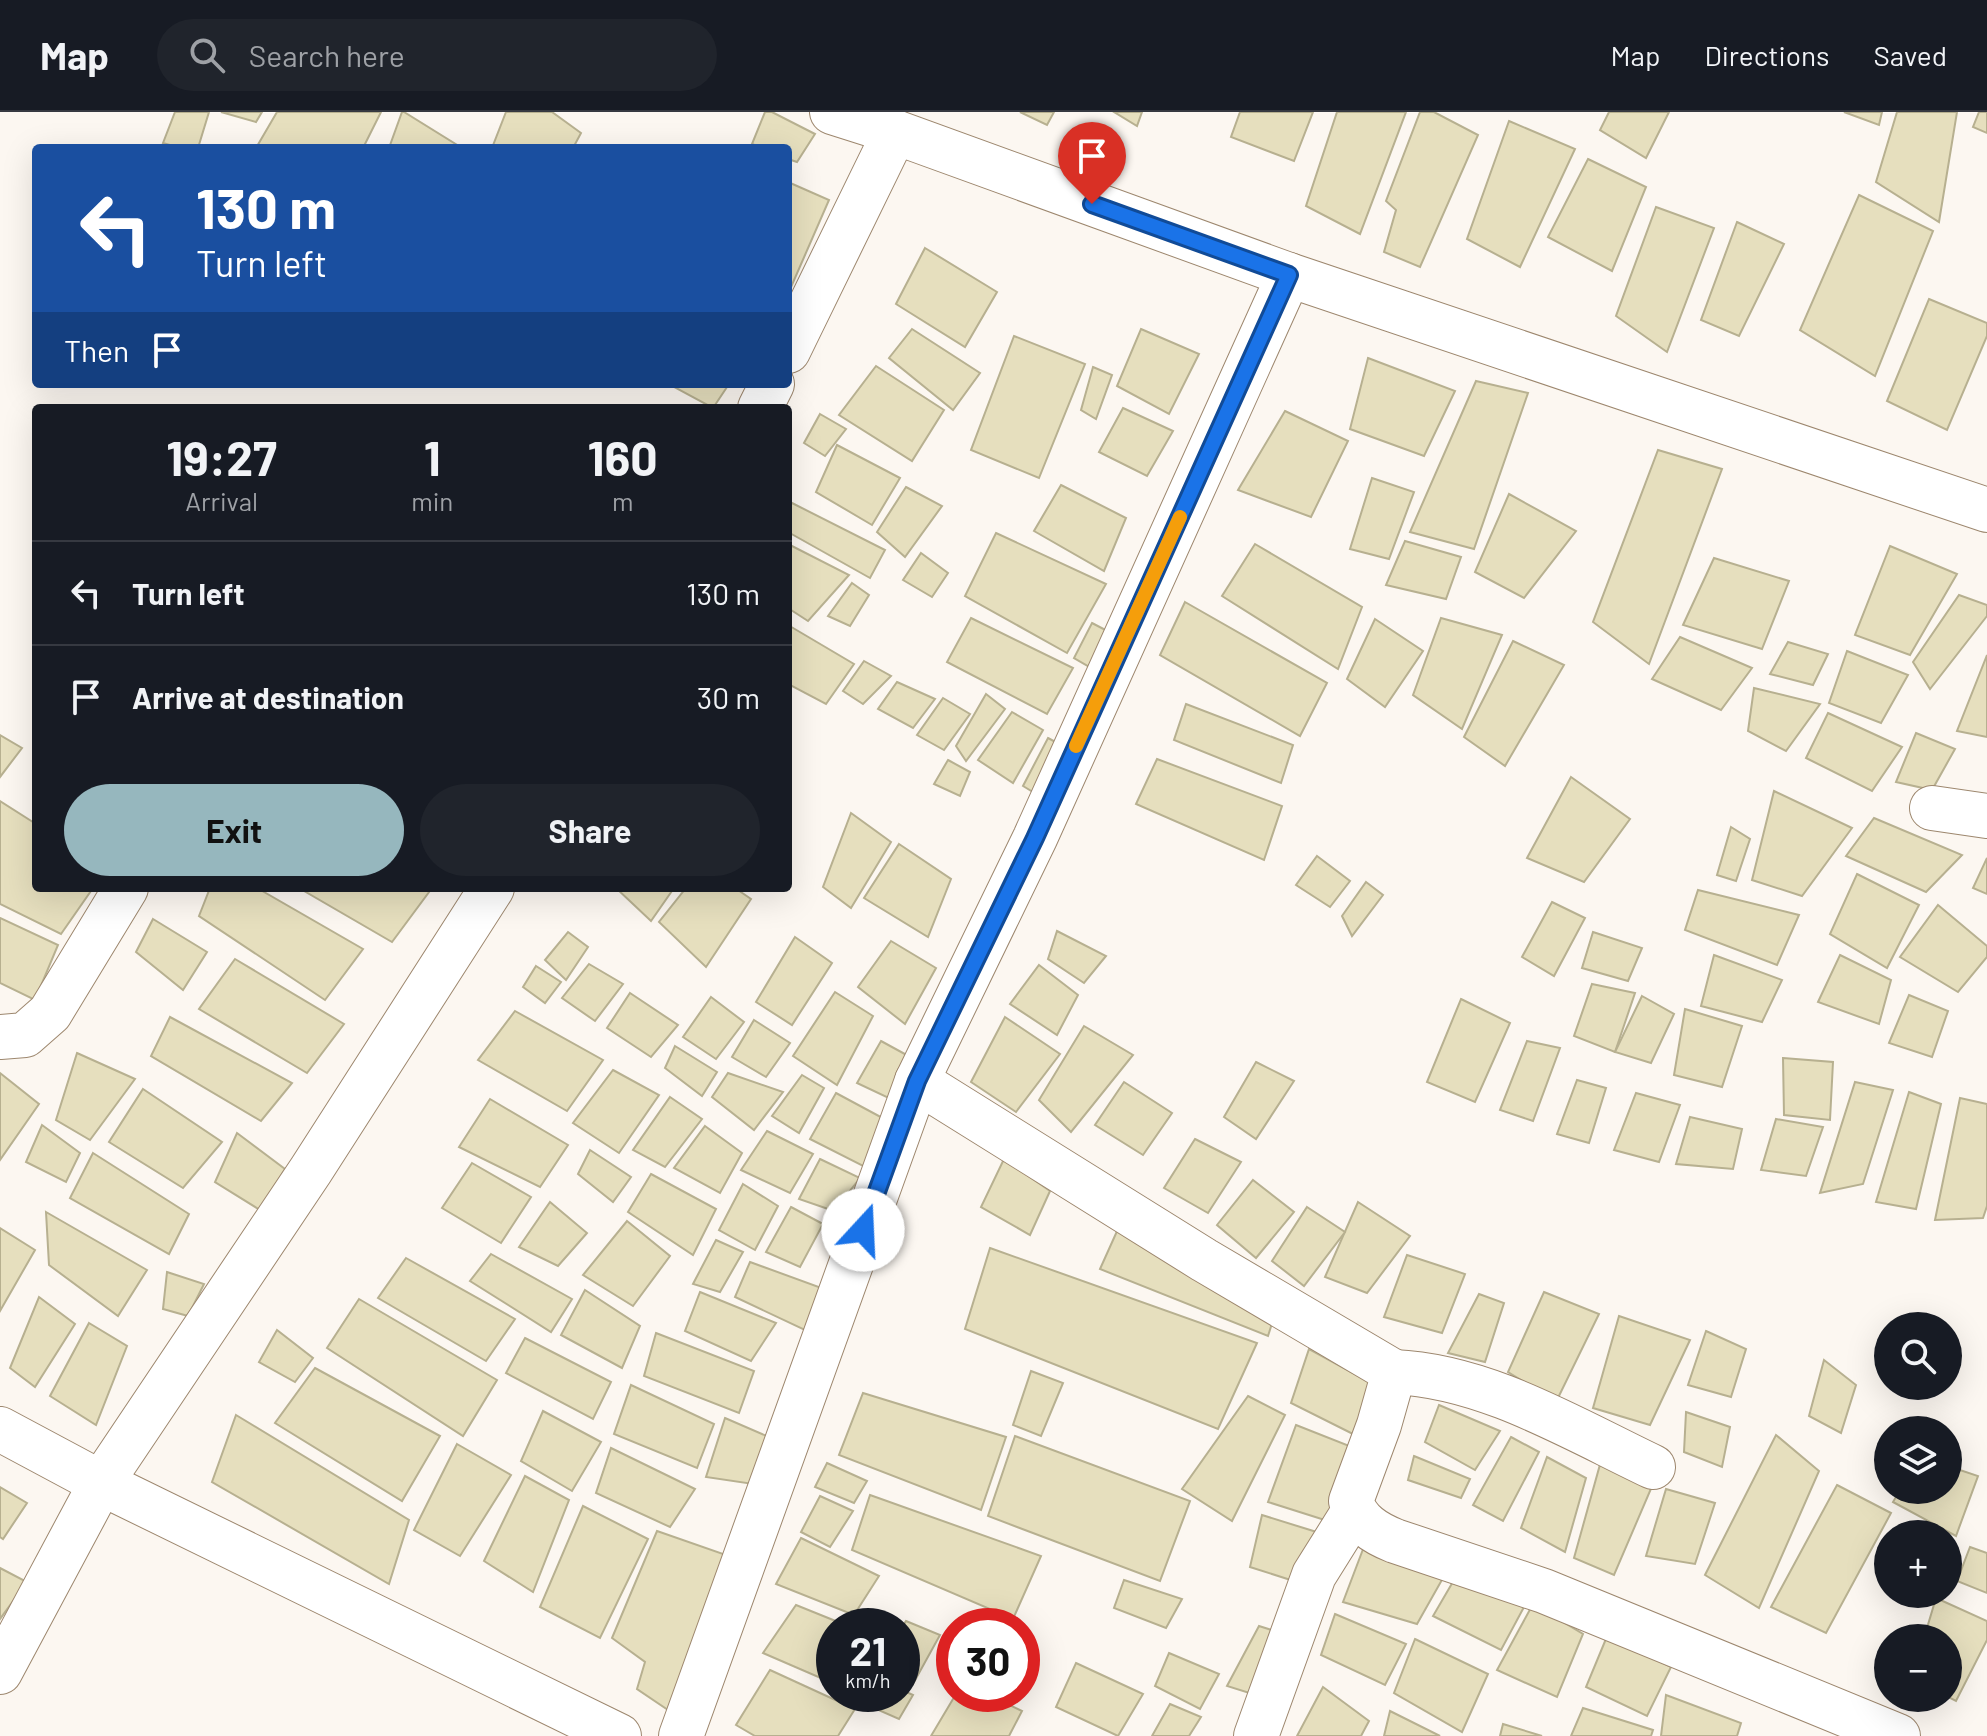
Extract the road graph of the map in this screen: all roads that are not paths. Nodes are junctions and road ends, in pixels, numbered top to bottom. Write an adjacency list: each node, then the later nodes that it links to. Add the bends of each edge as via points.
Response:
1 (832, 112): 2 (street)
2 (895, 132): 3 (street); 4 (street)
3 (1289, 275): 5 (street); 11 (street, via 1035,838)
4 (792, 343)
5 (1987, 510)
6 (1932, 808): 7 (street)
7 (1987, 816)
8 (124, 892): 10 (street, via 50,1013 25,1035)
9 (489, 892): 15 (street)
10 (0, 1037)
11 (917, 1081): 12 (street); 19 (street)
12 (1394, 1372): 14 (street, via 1450,1380 1511,1399); 16 (street, via 1351,1501)
13 (0, 1429): 15 (street)
14 (1653, 1467)
15 (101, 1483): 17 (street); 18 (street)
16 (1354, 1511): 20 (street, via 1314,1575); 21 (street, via 1383,1536 1544,1591)
17 (0, 1672)
18 (619, 1736)
19 (681, 1736)
20 (1256, 1736)
21 (1898, 1736)

